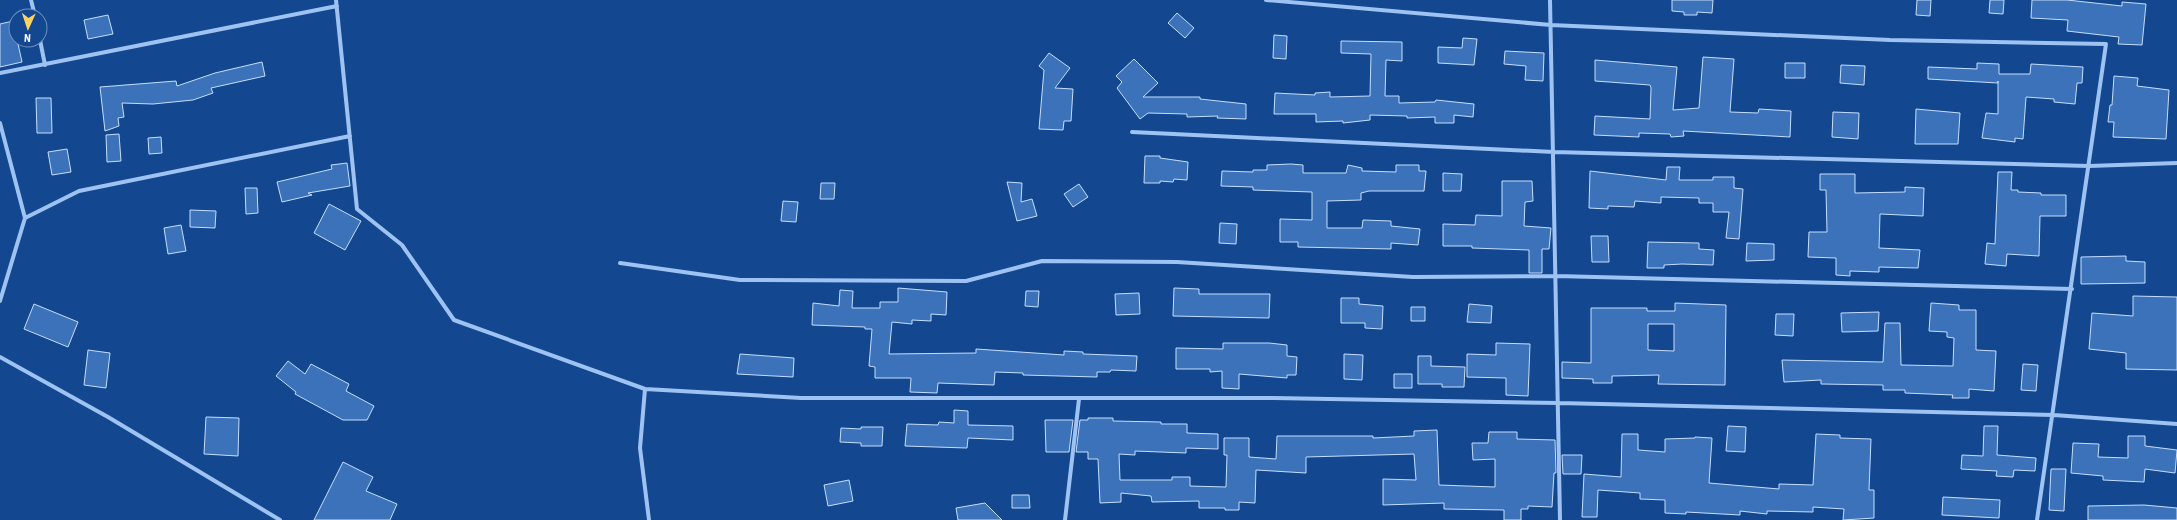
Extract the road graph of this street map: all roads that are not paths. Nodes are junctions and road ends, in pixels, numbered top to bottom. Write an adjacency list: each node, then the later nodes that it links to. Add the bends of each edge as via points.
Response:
1 (336, 0): 4 (street)
2 (1266, 0): 5 (street)
3 (1550, 0): 5 (street)
4 (337, 6): 7 (street); 11 (street)
5 (1551, 25): 12 (street); 14 (street, via 1890,40 2106,44)
6 (42, 48): 7 (street)
7 (45, 65): 8 (street)
8 (0, 73)
9 (0, 123): 15 (street)
10 (1132, 132): 12 (street)
11 (350, 136): 15 (street, via 80,190); 21 (street, via 357,209 402,245 454,320)
12 (1554, 152): 14 (street); 17 (street)
13 (2177, 163): 14 (street)
14 (2089, 166): 18 (street)
15 (24, 218): 19 (street)
16 (620, 263): 17 (street, via 740,280 966,281 1042,261 1177,262 1413,277)
17 (1556, 276): 18 (street); 23 (street)
18 (2072, 289): 24 (street)
19 (0, 301)
20 (0, 357): 26 (street, via 108,417)
21 (645, 389): 22 (street, via 801,398); 27 (street, via 640,448)
22 (1079, 399): 23 (street, via 1274,398); 28 (street)
23 (1559, 404): 24 (street); 29 (street)
24 (2054, 415): 25 (street); 30 (street)
25 (2177, 424)
26 (280, 520)
27 (649, 520)
28 (1065, 520)
29 (1560, 520)
30 (2038, 520)

